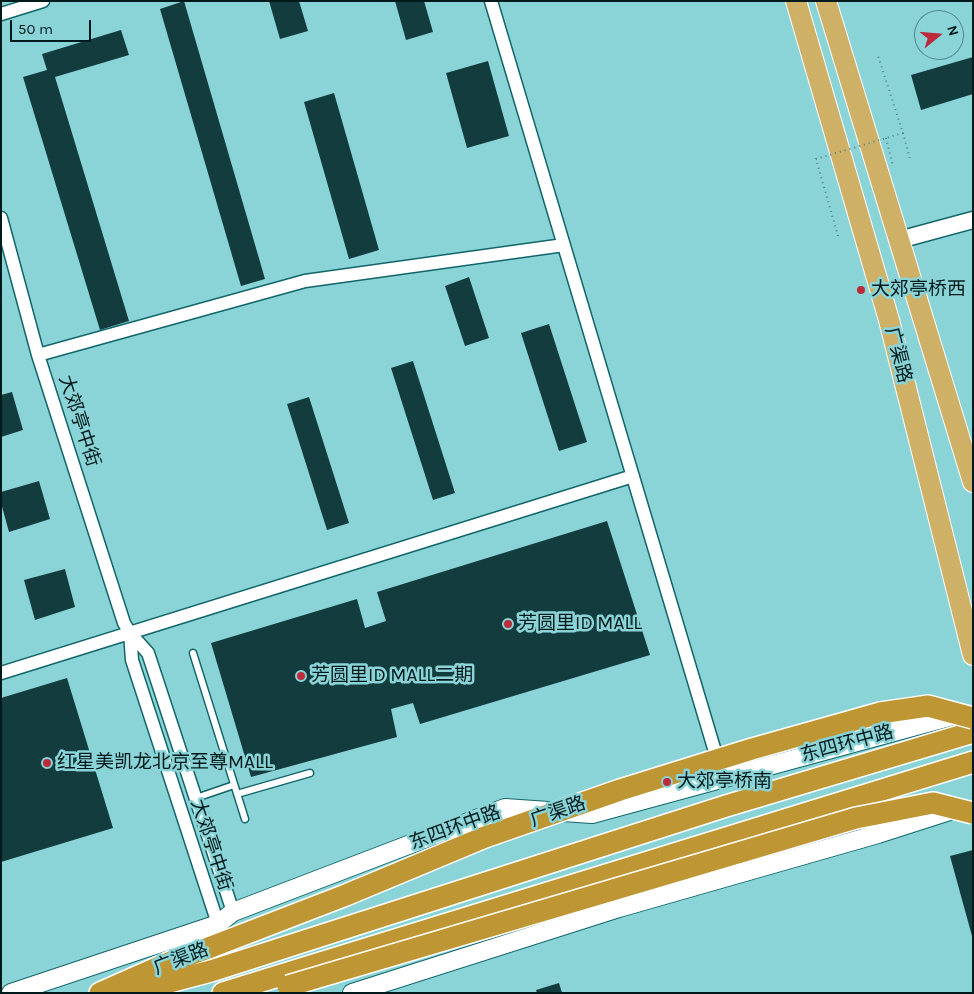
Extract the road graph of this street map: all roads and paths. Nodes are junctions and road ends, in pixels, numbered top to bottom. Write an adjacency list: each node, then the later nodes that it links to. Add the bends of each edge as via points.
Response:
1 (43, 1): 5 (street)
2 (491, 1): 15 (street)
3 (796, 1): 21 (main road, 广渠路, via 889,320)
4 (826, 1): 14 (main road, 广渠路)
5 (1, 14)
6 (876, 53): 7 (path, bridge)
7 (903, 133): 8 (path, bridge); 9 (path)
8 (886, 138): 10 (path); 13 (path, bridge, via 816,159)
9 (910, 159)
10 (894, 165)
11 (1, 218): 16 (street, 大郊亭中街)
12 (973, 220): 14 (street)
13 (838, 236)
14 (899, 240): 18 (main road, 广渠路)
15 (564, 245): 16 (street, via 305,281); 17 (street)
16 (38, 355): 19 (street, 大郊亭中街, via 124,623)
17 (633, 476): 19 (street); 28 (street)
18 (973, 482)
19 (130, 633): 22 (street); 31 (street, 大郊亭中街, via 148,653); 36 (street, 大郊亭中街, via 132,660)
20 (193, 652): 29 (lane)
21 (973, 655)
22 (1, 673)
23 (973, 710): 28 (main road, 东四环中路)
24 (973, 718): 38 (highway, 广渠路, bridge, via 928,706 880,712 620,790 485,838)
25 (973, 732): 39 (highway, 东四环中路, via 726,806 211,971)
26 (973, 762): 40 (highway)
27 (310, 774): 30 (lane)
28 (723, 777): 35 (main road, 东四环中路, via 592,814 505,808)
29 (234, 785): 30 (lane); 31 (lane)
30 (237, 794): 34 (lane)
31 (196, 798): 35 (street, 大郊亭中街)
32 (973, 804): 42 (main road, via 619,908)
33 (973, 813): 41 (highway, bridge, via 933,803 856,818 288,986)
34 (245, 819)
35 (233, 912): 36 (main road, 东四环中路)
36 (218, 924): 37 (main road, 东四环中路)
37 (11, 993)
38 (100, 993)
39 (128, 993)
40 (222, 993)
41 (253, 993)
42 (352, 993)

